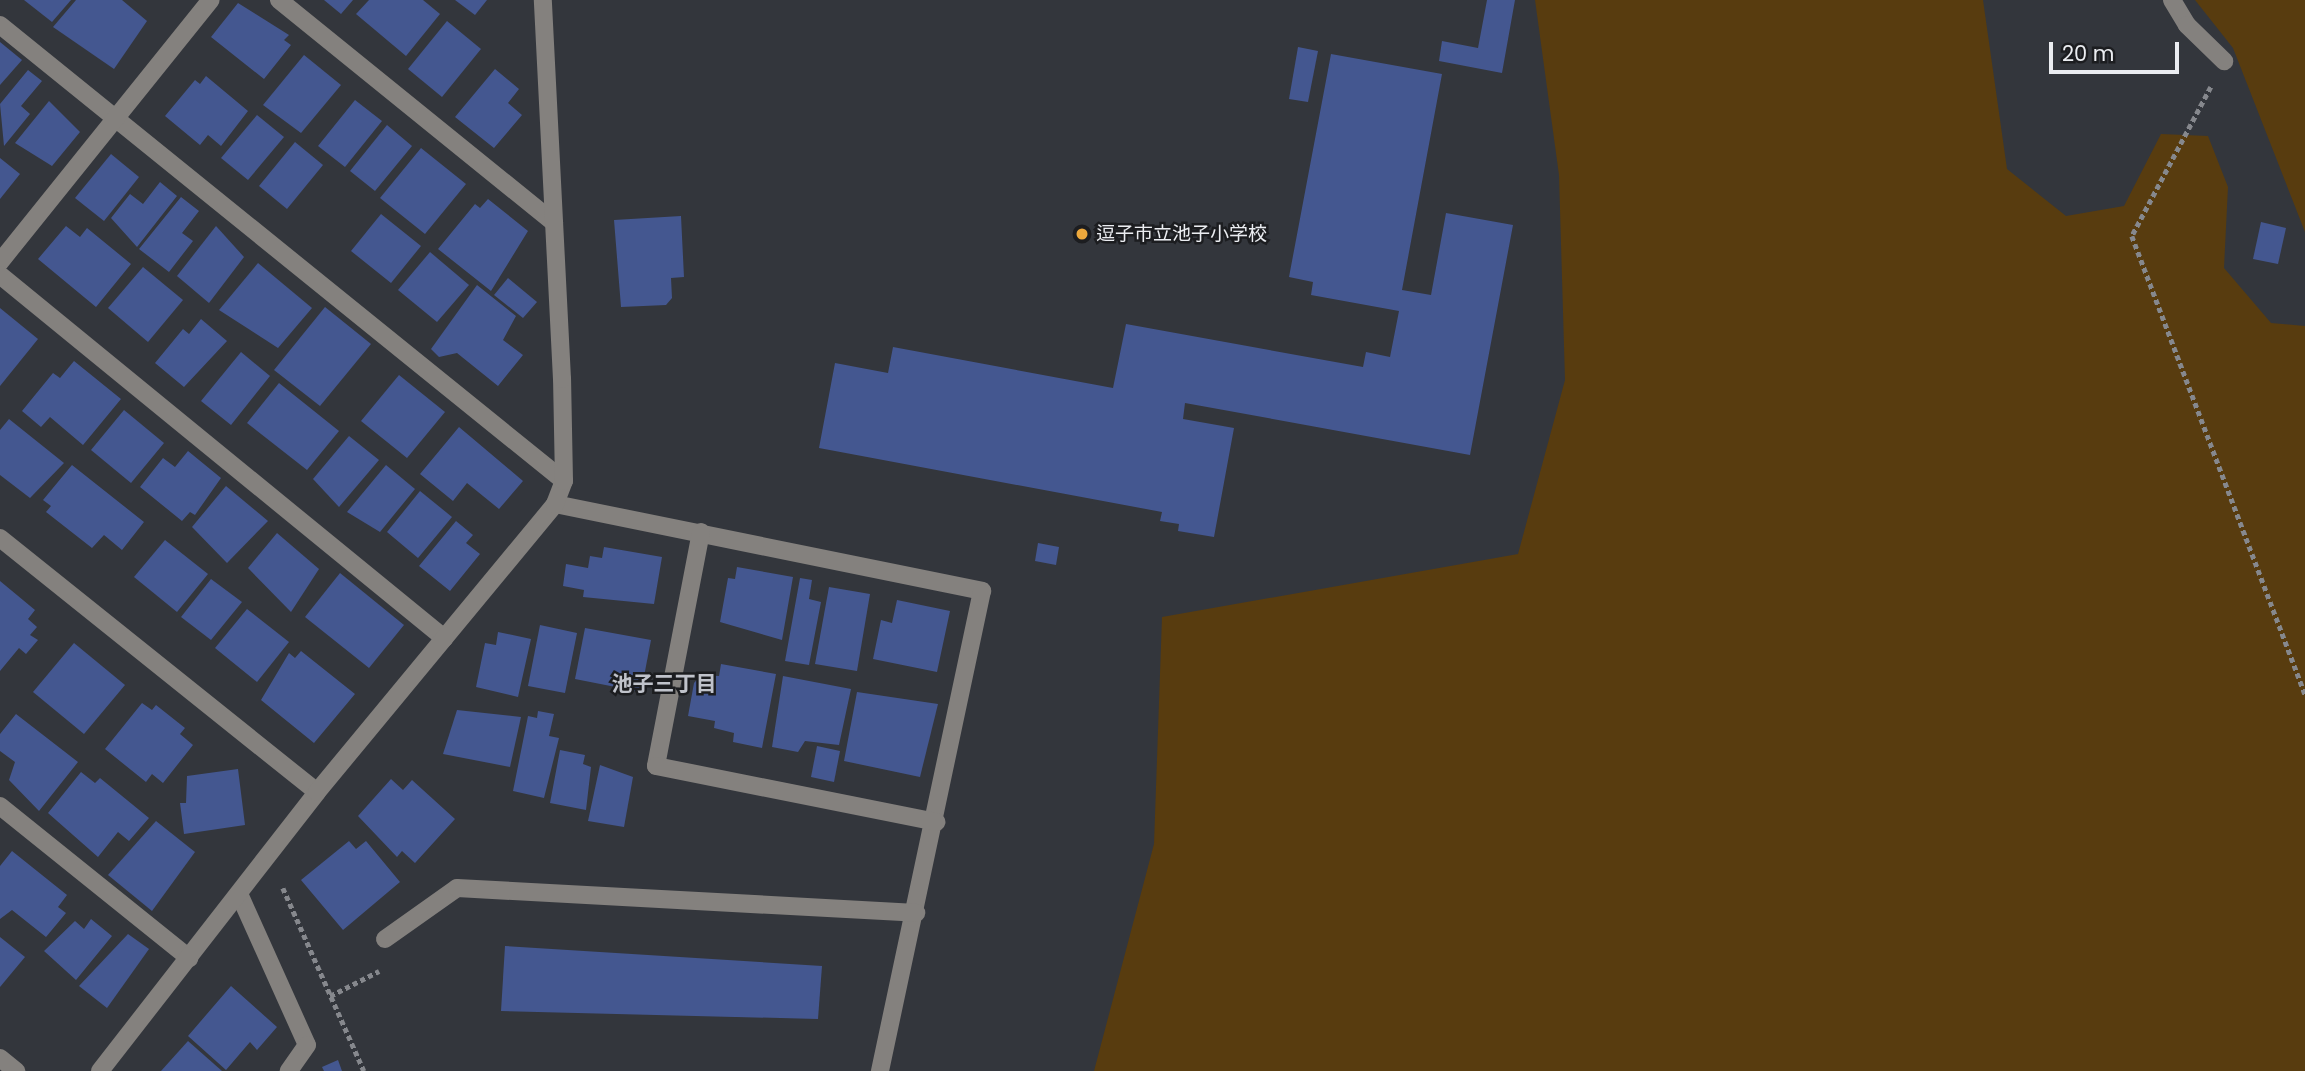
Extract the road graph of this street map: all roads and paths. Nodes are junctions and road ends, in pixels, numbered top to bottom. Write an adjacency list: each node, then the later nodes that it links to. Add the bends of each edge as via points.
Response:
1 (211, 0): 7 (street)
2 (279, 0): 8 (street)
3 (543, 0): 8 (street)
4 (2172, 0): 6 (street, via 2187,25)
5 (0, 25): 7 (street)
6 (2224, 61): 16 (path, via 2132,236)
7 (115, 120): 9 (street); 11 (street)
8 (554, 223): 11 (street)
9 (0, 262)
10 (0, 275): 15 (street)
11 (564, 481): 12 (street)
12 (555, 504): 13 (street); 15 (street)
13 (701, 532): 19 (street, via 982,591); 19 (street, via 656,766)
14 (0, 538): 17 (street)
15 (444, 638): 17 (street)
16 (2305, 695)
17 (317, 792): 20 (street)
18 (0, 806): 24 (street)
19 (936, 822): 22 (street)
20 (269, 855): 21 (street); 26 (path)
21 (240, 896): 24 (street); 30 (street, via 307,1045)
22 (916, 913): 23 (street, via 457,888); 32 (street)
23 (385, 939)
24 (189, 958): 29 (street)
25 (386, 967): 26 (path)
26 (330, 996): 31 (path)
27 (0, 1058): 28 (street)
28 (16, 1071)
29 (100, 1071)
30 (289, 1071)
31 (364, 1071)
32 (880, 1071)

